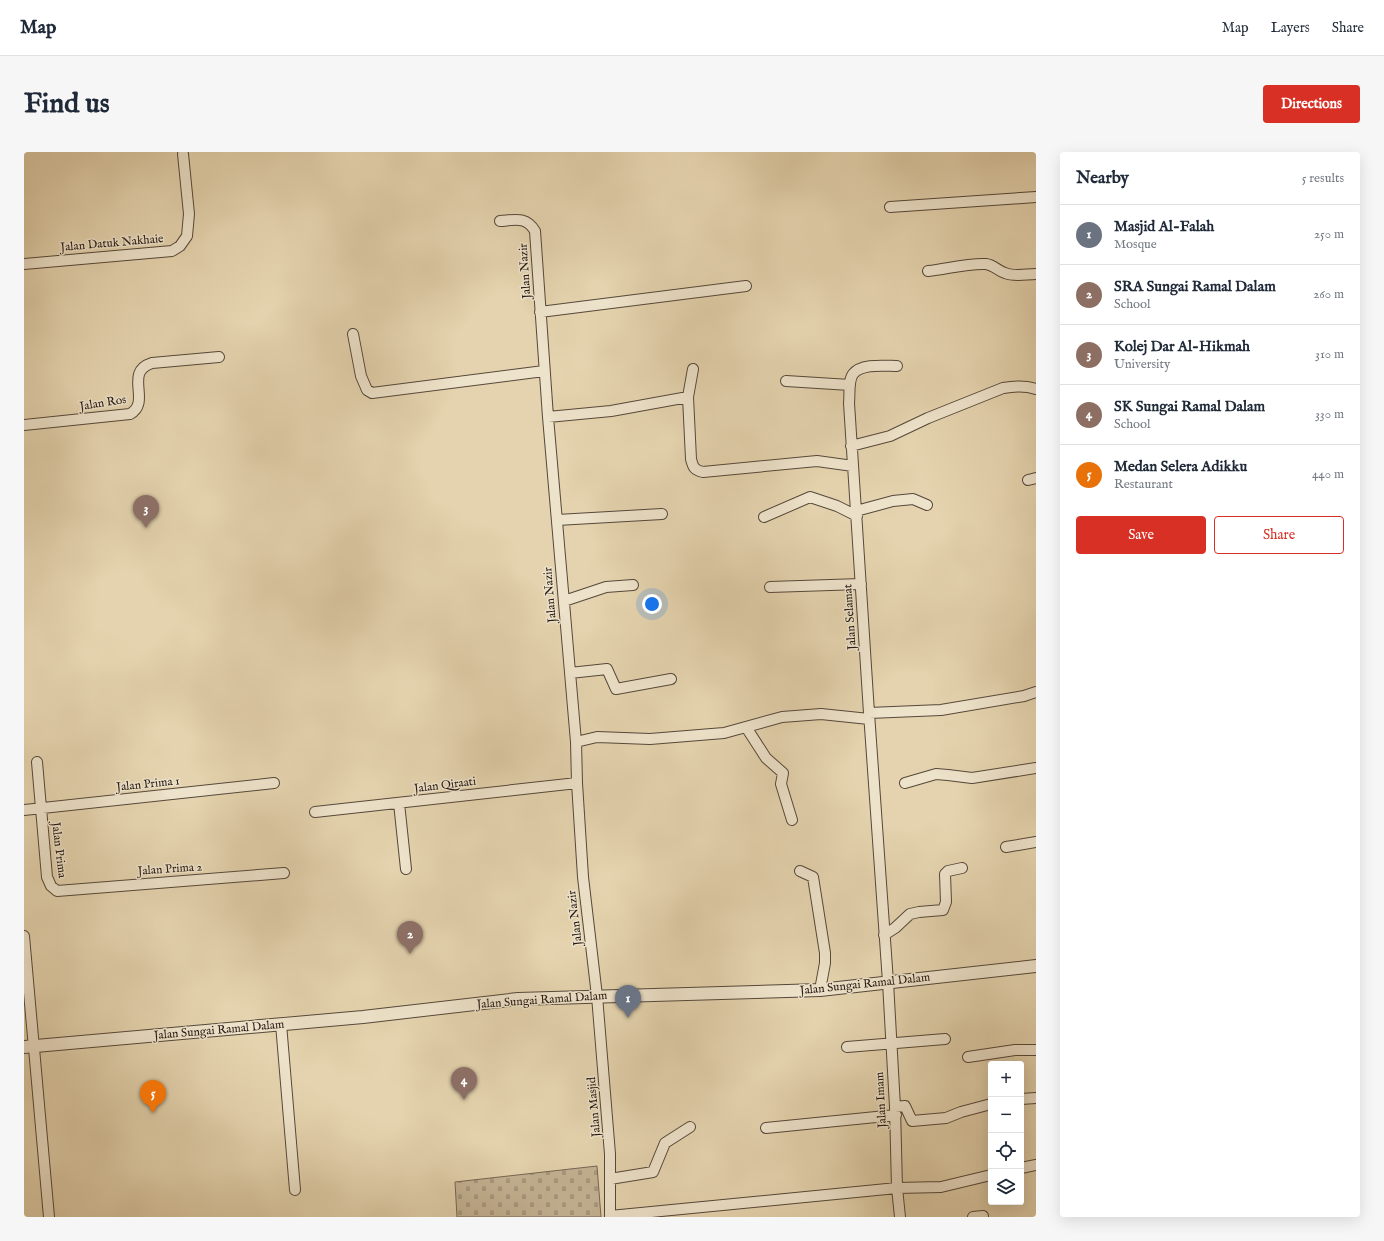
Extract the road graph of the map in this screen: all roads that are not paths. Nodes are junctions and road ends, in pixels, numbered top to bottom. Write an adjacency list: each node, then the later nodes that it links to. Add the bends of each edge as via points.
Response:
1 (183, 154): 5 (street, Jalan Datuk Nakhaie, via 189,214 187,236 180,246 172,251)
2 (1036, 196): 3 (street)
3 (890, 207)
4 (500, 221): 9 (street, Jalan Nazir, via 522,220 535,231)
5 (24, 264)
6 (928, 271): 7 (street, via 987,264 1007,274)
7 (1036, 274)
8 (746, 286): 9 (street)
9 (540, 312): 14 (street, Jalan Nazir)
10 (354, 334): 14 (street, via 361,376 366,390 372,393)
11 (219, 356): 20 (street, Jalan Ros, via 146,365 138,374 137,407 130,414)
12 (897, 366): 16 (street, via 876,365 861,369 853,374)
13 (693, 369): 18 (street)
14 (544, 371): 19 (street, Jalan Nazir)
15 (786, 381): 16 (street)
16 (850, 385): 21 (street, Jalan Selamat)
17 (1036, 389): 21 (street, via 1022,386 1003,388 890,436)
18 (688, 396): 19 (street, via 611,411); 22 (street, via 691,459 697,471 817,461)
19 (548, 417): 27 (street, Jalan Nazir)
20 (24, 425)
21 (851, 446): 22 (street, Jalan Selamat)
22 (853, 466): 25 (street, Jalan Selamat)
23 (927, 505): 25 (street, via 913,499 893,500)
24 (662, 514): 27 (street)
25 (856, 514): 26 (street, via 810,497); 28 (street, Jalan Selamat)
26 (764, 517)
27 (557, 520): 31 (street, Jalan Nazir)
28 (861, 584): 30 (street); 35 (street, Jalan Selamat)
29 (633, 585): 31 (street, via 606,587)
30 (770, 587)
31 (564, 601): 32 (street, Jalan Nazir)
32 (570, 673): 33 (street, via 607,669 616,689); 37 (street, Jalan Nazir)
33 (671, 679)
34 (1036, 692): 35 (street, via 941,710)
35 (869, 716): 36 (street, via 821,714 782,717); 55 (street, Jalan Selamat)
36 (746, 727): 37 (street, via 724,733 650,739 597,737); 47 (street, via 766,758 783,773 781,784)
37 (576, 742): 41 (street, Jalan Nazir)
38 (37, 762): 44 (street, Jalan Prima)
39 (1036, 768): 42 (street, via 972,778 936,774)
40 (274, 783): 44 (street, Jalan Prima 1)
41 (577, 783): 43 (street, Jalan Qiraati); 60 (street, Jalan Nazir, via 583,877)
42 (905, 783)
43 (399, 803): 46 (street, Jalan Qiraati); 51 (street)
44 (41, 808): 45 (street, Jalan Prima 1); 54 (street, Jalan Prima, via 47,878 51,886)
45 (24, 810)
46 (315, 812)
47 (792, 820)
48 (1036, 842): 49 (street)
49 (1006, 847)
50 (962, 868): 55 (street, via 945,874 946,902 943,910 910,914)
51 (406, 869)
52 (800, 871): 59 (street, via 813,877 825,963)
53 (284, 873): 54 (street, Jalan Prima 2)
54 (58, 891)
55 (884, 935): 58 (street, Jalan Selamat)
56 (24, 936): 64 (street)
57 (1036, 966): 58 (street, Jalan Sungai Ramal Dalam)
58 (888, 982): 59 (street, Jalan Sungai Ramal Dalam); 63 (street, Jalan Imam)
59 (820, 990): 60 (street, Jalan Sungai Ramal Dalam)
60 (598, 996): 61 (street, Jalan Sungai Ramal Dalam, via 518,999); 77 (street, Jalan Masjid)
61 (281, 1024): 64 (street, Jalan Sungai Ramal Dalam); 79 (street)
62 (945, 1039): 63 (street)
63 (891, 1044): 65 (street); 71 (street, Jalan Imam)
64 (29, 1047): 80 (street)
65 (847, 1047)
66 (1036, 1050): 67 (street, via 1015,1050)
67 (968, 1057)
68 (1036, 1098): 69 (street)
69 (1024, 1099)
70 (988, 1105): 71 (street, via 946,1118 912,1121 905,1106)
71 (896, 1111): 73 (street); 78 (street, Jalan Imam)
72 (690, 1127): 77 (street, via 665,1143 653,1172)
73 (766, 1128)
74 (1036, 1165): 75 (street)
75 (1024, 1167)
76 (988, 1176): 78 (street, via 941,1187)
77 (610, 1179): 81 (street, Jalan Masjid)
78 (897, 1188): 81 (street); 82 (street, Jalan Imam)
79 (296, 1190)
80 (48, 1217)
81 (610, 1217)
82 (900, 1217)

